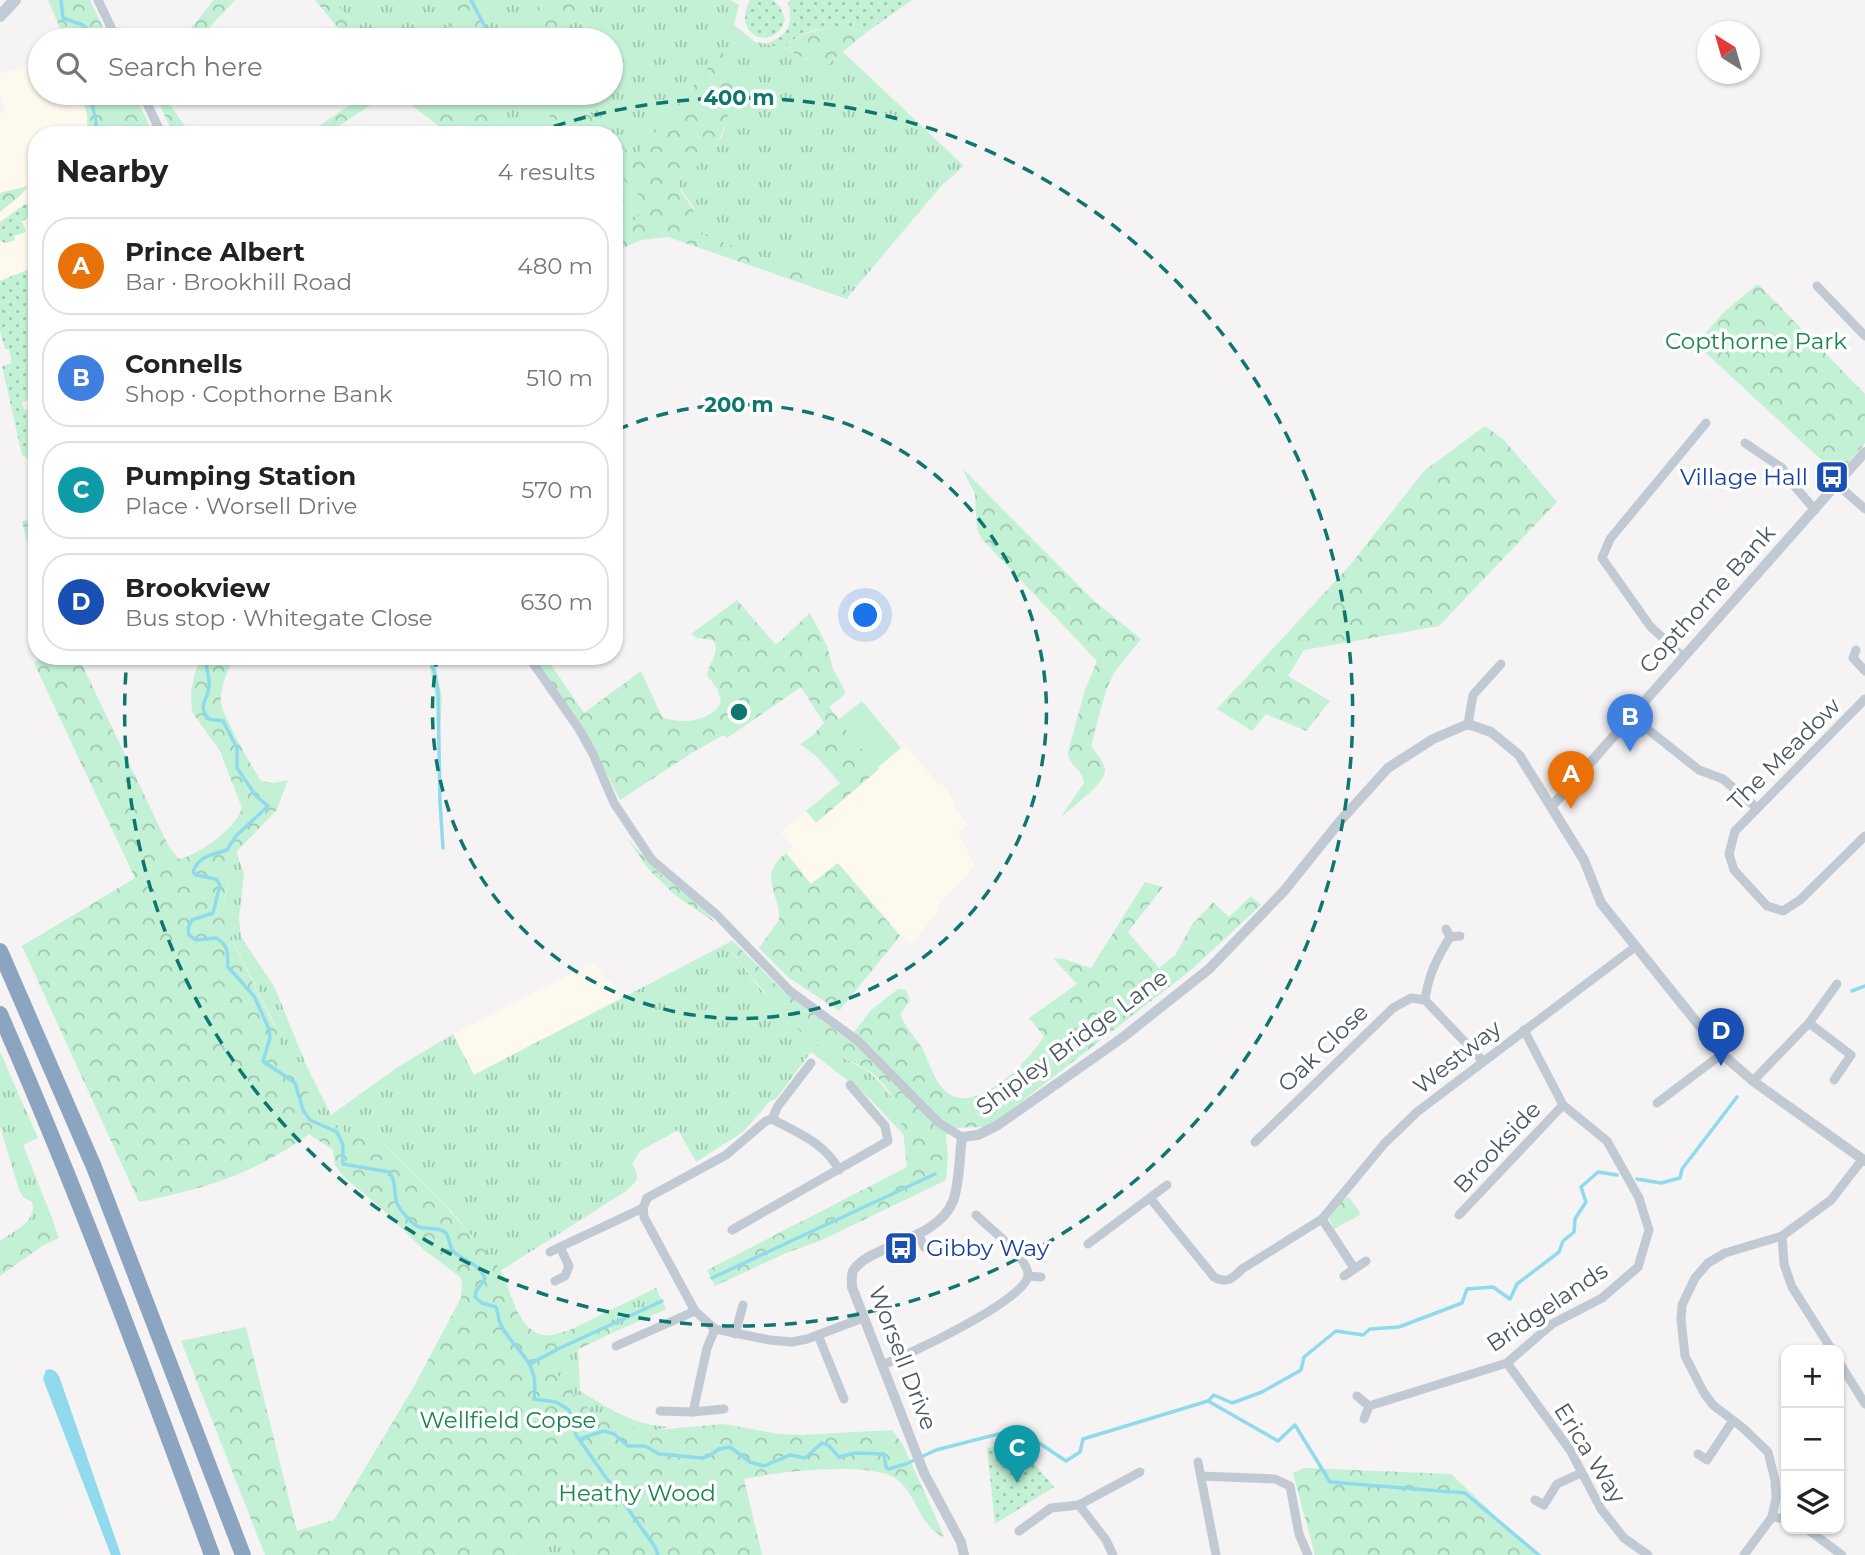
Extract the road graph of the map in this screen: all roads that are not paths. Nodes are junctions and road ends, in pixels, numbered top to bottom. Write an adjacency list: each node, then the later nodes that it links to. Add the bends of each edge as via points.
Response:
1 (15, 0): 3 (main road)
2 (98, 0): 4 (street)
3 (0, 16)
4 (111, 28)
5 (148, 105): 6 (street)
6 (158, 126)
7 (1817, 286): 8 (street)
8 (1865, 336)
9 (1706, 423): 16 (street, via 1610,539 1602,558 1650,626)
10 (1749, 448): 14 (street, via 1782,468)
11 (1865, 452): 12 (street, Copthorne Bank)
12 (1838, 485): 13 (street); 14 (street, Copthorne Bank)
13 (1865, 509)
14 (1815, 510): 16 (street, Copthorne Bank)
15 (1852, 655): 19 (street)
16 (1682, 656): 21 (street, Copthorne Bank)
17 (1501, 664): 22 (street, via 1473,695)
18 (534, 665): 43 (street, Shipley Bridge Lane, via 579,729 614,803 655,863 717,915 790,991 858,1041 939,1123)
19 (1865, 671)
20 (1865, 699): 24 (street, The Meadow)
21 (1631, 716): 23 (street, Copthorne Bank); 24 (street, via 1699,770 1723,779)
22 (1468, 724): 23 (street, via 1491,732 1519,754); 43 (street, Shipley Bridge Lane, via 1433,739 1388,768 1284,891 1209,969 1122,1038 998,1125)
23 (1552, 806): 27 (street, via 1584,860 1601,903)
24 (1757, 808): 25 (street, The Meadow, via 1735,831 1730,854 1734,870 1764,903 1783,911)
25 (1865, 836)
26 (1452, 934): 30 (street, via 1428,981)
27 (1635, 947): 33 (street, Westway); 34 (street)
28 (0, 951): 98 (highway, via 94,1167)
29 (1837, 984): 32 (street)
30 (1425, 1000): 35 (street); 44 (street, Oak Close, via 1410,998 1393,1008)
31 (0, 1014): 97 (highway, via 112,1286)
32 (1810, 1023): 37 (street, via 1851,1055); 38 (street)
33 (1524, 1030): 35 (street, Westway); 41 (street, Brookside)
34 (1722, 1054): 38 (street); 40 (street)
35 (1483, 1061): 52 (street, Westway, via 1384,1144)
36 (811, 1063): 42 (street)
37 (1834, 1080)
38 (1753, 1081): 45 (street)
39 (850, 1085): 46 (street, via 885,1126 888,1140)
40 (1657, 1103)
41 (1563, 1105): 50 (street, Brookside); 74 (street, Bridgelands, via 1607,1141 1639,1198 1649,1230 1638,1267 1602,1298 1552,1324)
42 (772, 1119): 46 (street, via 814,1141); 49 (street, via 716,1161 647,1198)
43 (962, 1137): 54 (street, Worsell Drive, via 953,1202)
44 (1255, 1142)
45 (1864, 1160): 55 (street, via 1831,1200)
46 (839, 1170): 53 (street)
47 (1167, 1185): 48 (street)
48 (1150, 1198): 52 (street, Westway, via 1222,1281 1231,1280); 56 (street)
49 (643, 1208): 57 (street); 67 (street)
50 (1460, 1215)
51 (976, 1216): 62 (street, via 1018,1254)
52 (1322, 1219): 61 (street)
53 (732, 1230)
54 (919, 1235): 58 (street); 68 (street, Worsell Drive, via 869,1258 852,1273)
55 (1782, 1236): 72 (street, via 1784,1264 1792,1286); 85 (street, via 1725,1253 1708,1263 1682,1306 1685,1356 1708,1400)
56 (1088, 1244)
57 (560, 1247): 59 (street); 65 (street, via 569,1266 565,1276)
58 (924, 1247)
59 (550, 1252)
60 (1366, 1261): 61 (street)
61 (1354, 1268): 63 (street)
62 (1028, 1276): 64 (street); 75 (street, via 1021,1288 956,1331)
63 (1344, 1276)
64 (1041, 1278)
65 (555, 1281)
66 (743, 1305): 70 (street)
67 (695, 1311): 69 (street); 73 (street)
68 (863, 1318): 71 (street); 75 (street, Worsell Drive)
69 (715, 1329): 70 (street); 83 (street)
70 (735, 1334): 71 (street, via 785,1342)
71 (818, 1335): 78 (street)
72 (1829, 1345)
73 (616, 1346)
74 (1507, 1363): 80 (street, Bridgelands); 89 (street, Erica Way)
75 (882, 1365): 99 (street, Worsell Drive)
76 (1844, 1370): 79 (street)
77 (1357, 1396): 80 (street)
78 (844, 1399)
79 (1865, 1404)
80 (1369, 1406): 84 (street)
81 (724, 1409): 83 (street)
82 (660, 1411): 83 (street)
83 (693, 1412)
84 (1364, 1419)
85 (1732, 1422): 86 (street, via 1707,1460); 93 (street, via 1768,1452 1775,1480)
86 (1699, 1454)
87 (1198, 1462): 90 (street)
88 (1140, 1472): 92 (street)
89 (1581, 1472): 91 (street, via 1557,1484 1544,1505); 103 (street, Erica Way, via 1616,1529)
90 (1201, 1476): 101 (street); 102 (street, via 1275,1479 1290,1486 1298,1534)
91 (1535, 1500)
92 (1079, 1505): 95 (street, via 1051,1508); 100 (street)
93 (1772, 1517): 94 (street); 104 (street)
94 (1781, 1518)
95 (1019, 1531)
96 (1814, 1534): 105 (street)
97 (212, 1555)
98 (243, 1555)
99 (964, 1555)
100 (1113, 1555)
101 (1216, 1555)
102 (1308, 1555)
103 (1648, 1555)
104 (1744, 1555)
105 (1842, 1555)

